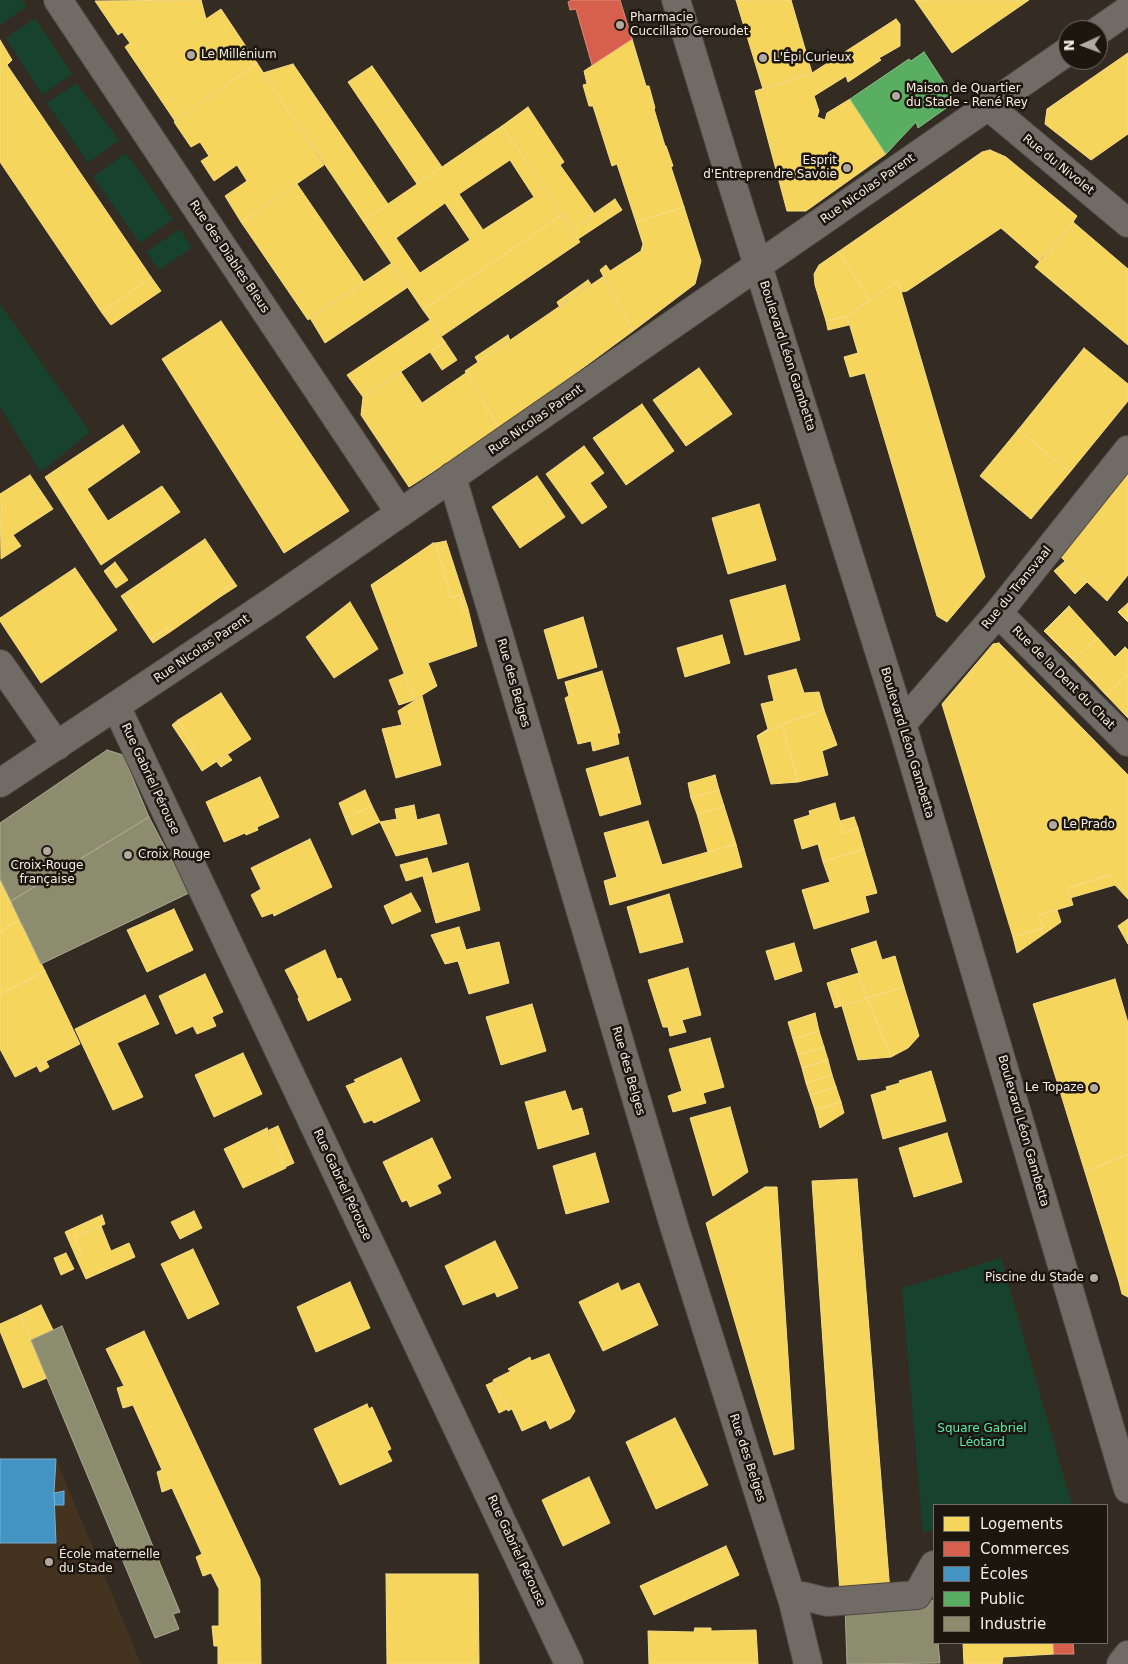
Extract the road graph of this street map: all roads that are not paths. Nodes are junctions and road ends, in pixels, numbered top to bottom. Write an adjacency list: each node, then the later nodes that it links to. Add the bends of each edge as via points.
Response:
1 (58, 0): 11 (street, Rue des Diables Bleus)
2 (676, 0): 8 (street, Boulevard Léon Gambetta)
3 (1128, 10): 4 (street)
4 (1108, 24)
5 (1058, 58): 6 (street, Rue Nicolas Parent)
6 (988, 106): 7 (street, Rue du Nivolet); 8 (street, Rue Nicolas Parent)
7 (1128, 223)
8 (758, 265): 10 (street, Rue Nicolas Parent); 15 (street, Boulevard Léon Gambetta)
9 (1128, 450): 12 (street, Rue du Transvaal)
10 (452, 478): 11 (street, Rue Nicolas Parent); 24 (street, Rue des Belges, via 674,1226 793,1602)
11 (400, 513): 14 (street, Rue Nicolas Parent)
12 (998, 613): 15 (street, Rue du Transvaal); 16 (street, Rue de la Dent du Chat)
13 (0, 664): 17 (street)
14 (116, 706): 17 (street, Rue Nicolas Parent); 23 (street, Rue Gabriel Pérouse)
15 (902, 724): 19 (street, Boulevard Léon Gambetta)
16 (1128, 742)
17 (57, 746): 18 (street, Rue Nicolas Parent)
18 (0, 783)
19 (1128, 1489)
20 (933, 1567): 21 (street, via 917,1595 827,1602)
21 (803, 1596)
22 (1128, 1655): 25 (street)
23 (569, 1664)
24 (808, 1664)
25 (1121, 1664)

